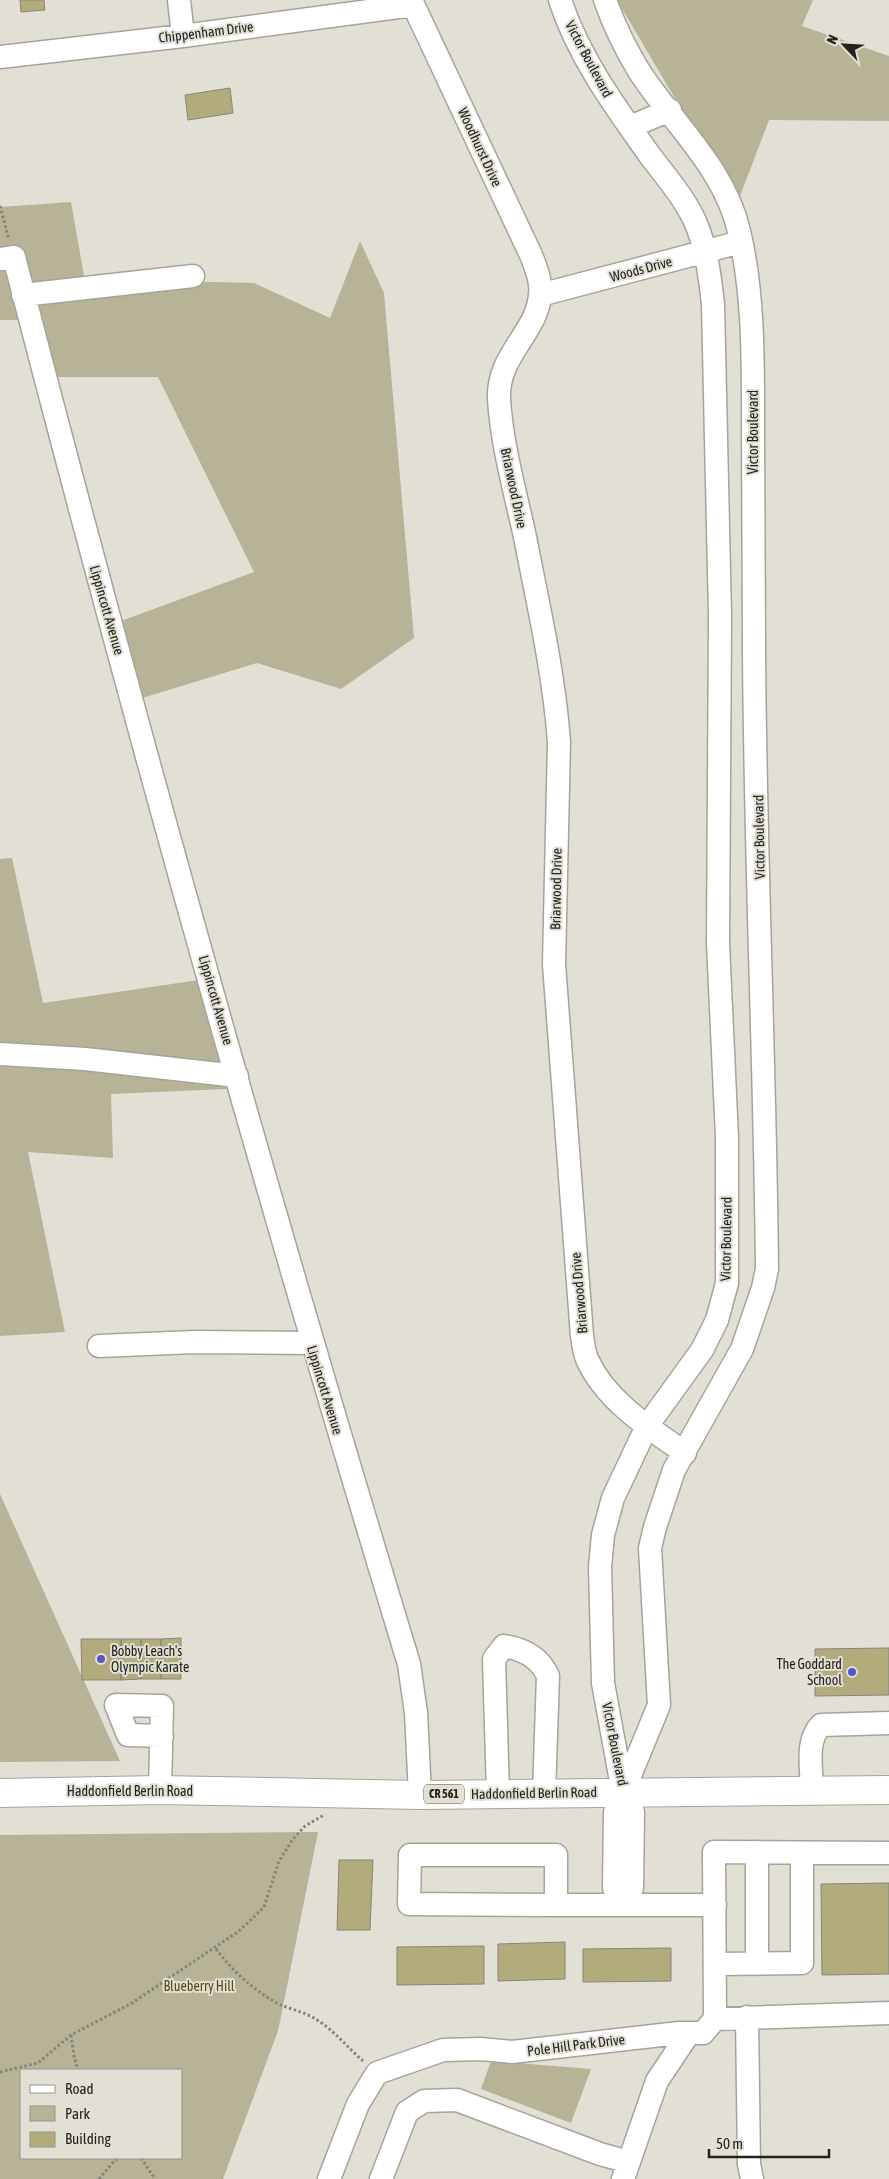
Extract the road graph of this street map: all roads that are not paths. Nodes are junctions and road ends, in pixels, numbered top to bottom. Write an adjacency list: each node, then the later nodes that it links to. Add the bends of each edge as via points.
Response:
1 (179, 0): 5 (street)
2 (560, 0): 8 (street, Victor Boulevard, via 588,63)
3 (605, 0): 7 (street, Victor Boulevard, via 618,35 640,73)
4 (412, 2): 5 (street, Chippenham Drive); 14 (street, Woodhurst Drive, via 532,255)
5 (183, 36): 6 (street, Chippenham Drive)
6 (0, 56)
7 (670, 110): 8 (street); 9 (street, Victor Boulevard, via 722,186)
8 (630, 127): 10 (street, Victor Boulevard, via 683,200 697,225)
9 (741, 242): 10 (street, Woods Drive); 20 (street, Victor Boulevard, via 753,360 754,651 767,1269 742,1349)
10 (705, 252): 14 (street, Woods Drive); 19 (street, Victor Boulevard, via 712,304 720,607 718,943 727,1138 727,1283 717,1320 702,1350)
11 (7, 258): 13 (street, Lippincott Avenue)
12 (193, 276): 13 (street)
13 (23, 295): 16 (street, Lippincott Avenue)
14 (540, 296): 19 (street, Briarwood Drive, via 535,314 509,356 501,378 499,397 504,444 525,536 556,707 559,742 554,964 582,1336 587,1358 597,1376)
15 (0, 1054): 16 (street, via 85,1059)
16 (237, 1076): 17 (street, Lippincott Avenue)
17 (311, 1343): 18 (street, via 195,1342); 29 (street, Lippincott Avenue, via 409,1664 416,1713)
18 (99, 1346)
19 (646, 1426): 20 (street, Briarwood Drive); 26 (street, Victor Boulevard, via 613,1498 603,1535 600,1567 603,1683)
20 (684, 1453): 26 (street, Victor Boulevard, via 674,1470 650,1548 660,1705)
21 (889, 1724): 25 (street, via 822,1725 814,1734 812,1743)
22 (162, 1736): 23 (street)
23 (160, 1790): 27 (main road, Haddonfield Berlin Road / CR 561); 29 (main road, Haddonfield Berlin Road / CR 561)
24 (889, 1790): 25 (main road, Haddonfield Berlin Road / CR 561)
25 (812, 1791): 26 (main road, Haddonfield Berlin Road / CR 561)
26 (623, 1792): 28 (main road, Haddonfield Berlin Road / CR 561); 35 (street, via 615,1812 614,1878 614,1888)
27 (0, 1793)
28 (544, 1793): 30 (main road, Haddonfield Berlin Road / CR 561); 30 (street, via 548,1676 543,1665 526,1653 504,1646 494,1659)
29 (420, 1794): 30 (main road, Haddonfield Berlin Road / CR 561)
30 (498, 1794)
31 (757, 1852): 32 (street); 36 (street, via 714,1852); 38 (street)
32 (802, 1853): 33 (street); 38 (street, via 802,1963)
33 (889, 1853)
34 (556, 1905): 34 (street, via 409,1904 410,1855 556,1855); 35 (street)
35 (622, 1905): 36 (street)
36 (715, 1905): 37 (street)
37 (715, 1964): 38 (street); 41 (street)
38 (758, 1964)
39 (889, 2013): 40 (street)
40 (747, 2017): 41 (street); 46 (street, via 749,2164)
41 (715, 2019): 42 (street, Pole Hill Park Drive, via 703,2033)
42 (689, 2033): 43 (street, via 657,2081); 44 (street, Pole Hill Park Drive, via 512,2052 442,2050 377,2073 358,2104)
43 (626, 2171): 45 (street, via 600,2154 457,2100 424,2101 407,2112)
44 (329, 2179)
45 (381, 2179)
46 (752, 2179)

